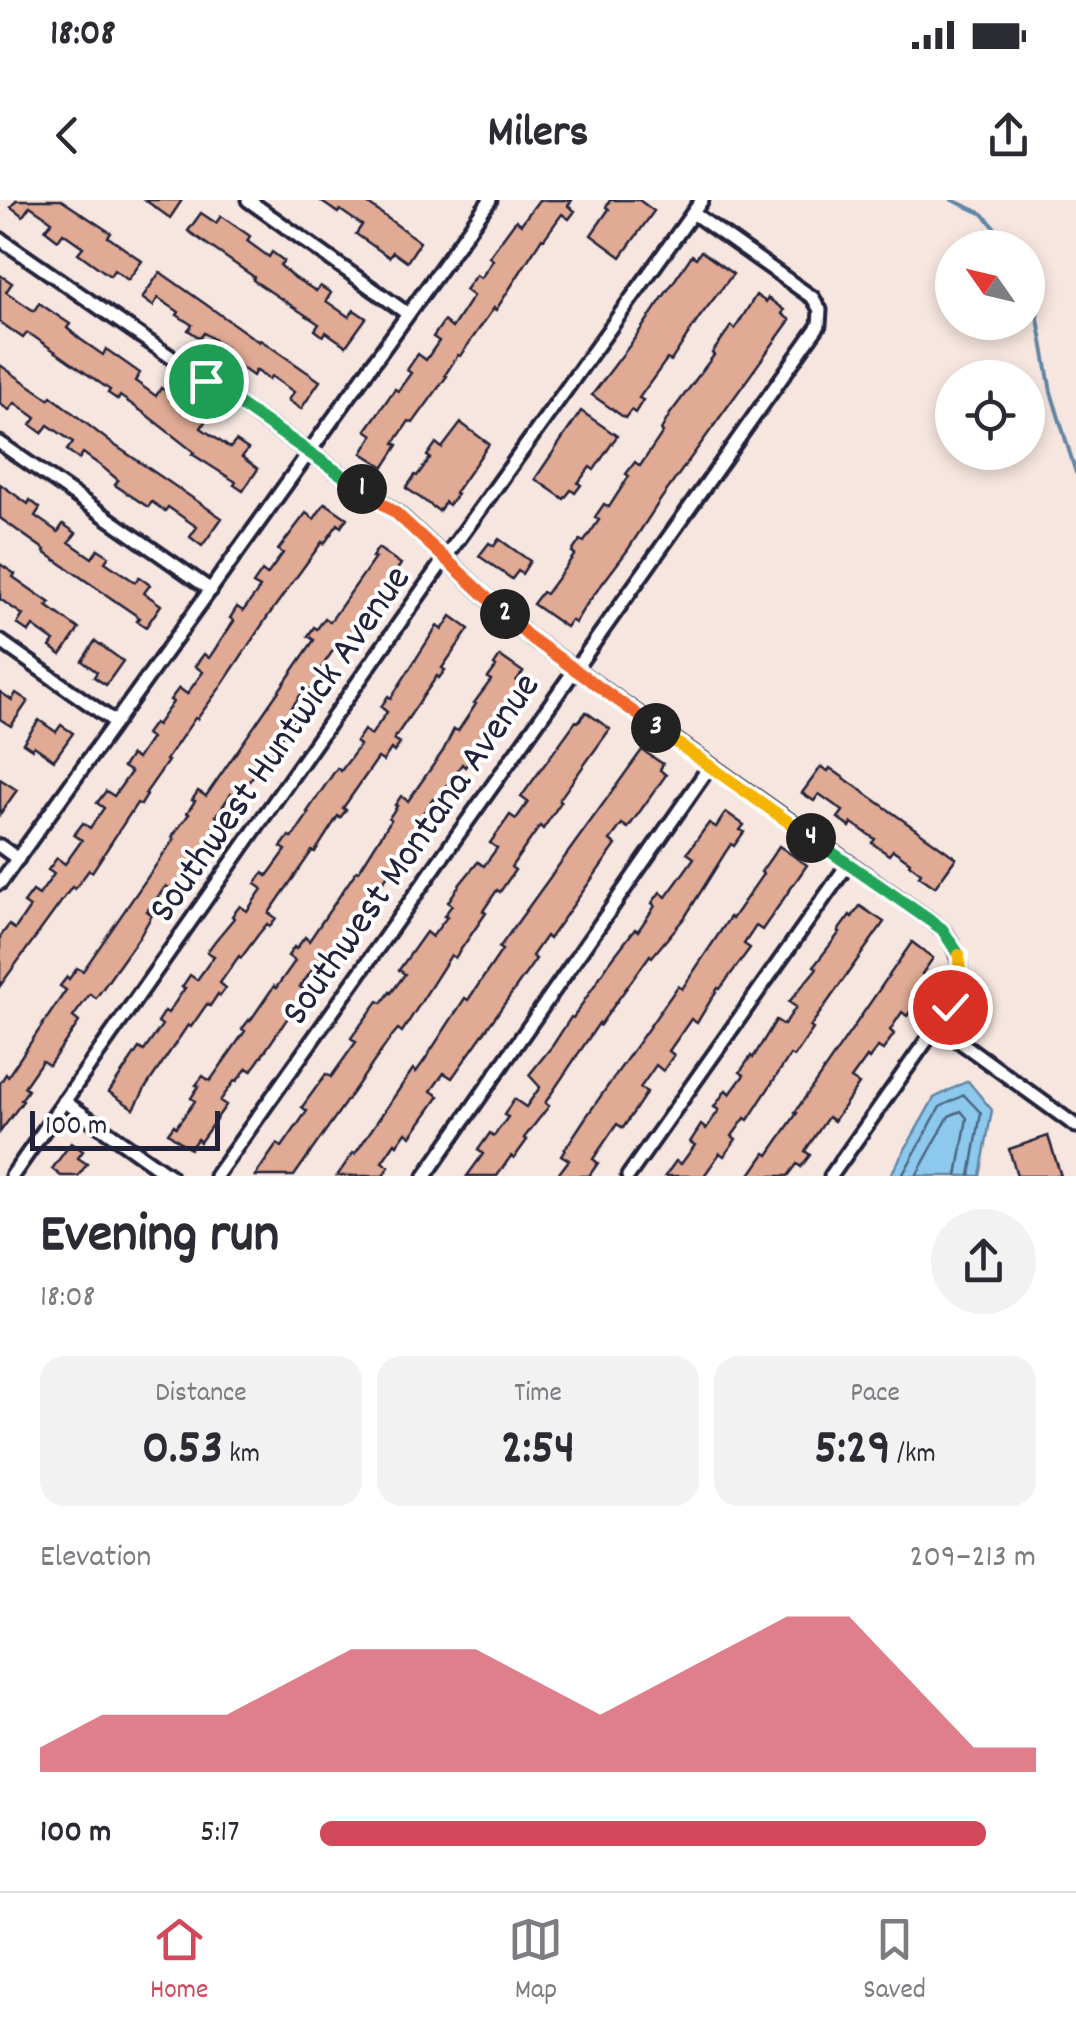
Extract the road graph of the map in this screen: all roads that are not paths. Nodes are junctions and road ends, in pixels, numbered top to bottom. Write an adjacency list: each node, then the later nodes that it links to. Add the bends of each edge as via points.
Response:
1 (248, 200): 6 (street)
2 (490, 200): 6 (street)
3 (702, 200): 4 (street, Southwest Huntwick Avenue)
4 (693, 213): 9 (street, Southwest Huntwick Avenue); 12 (street, Southwest Montana Avenue, via 813,298 818,325)
5 (0, 239): 8 (street)
6 (408, 314): 8 (street)
7 (0, 443): 10 (street)
8 (309, 451): 9 (street); 10 (street)
9 (445, 558): 12 (street); 20 (street, Southwest Huntwick Avenue)
10 (210, 590): 13 (street)
11 (0, 642): 13 (street)
12 (573, 669): 14 (street); 24 (street, Southwest Montana Avenue)
13 (116, 722): 16 (street)
14 (710, 766): 17 (street); 25 (street)
15 (0, 846): 16 (street)
16 (18, 858): 18 (street)
17 (848, 864): 19 (street, via 942,929 960,956 960,982); 26 (street)
18 (0, 883)
19 (937, 1024): 21 (street); 27 (street)
20 (64, 1101): 22 (street, Southwest Huntwick Avenue); 23 (street)
21 (1076, 1126)
22 (12, 1176)
23 (170, 1176)
24 (216, 1176)
25 (425, 1176)
26 (628, 1176)
27 (831, 1176)

